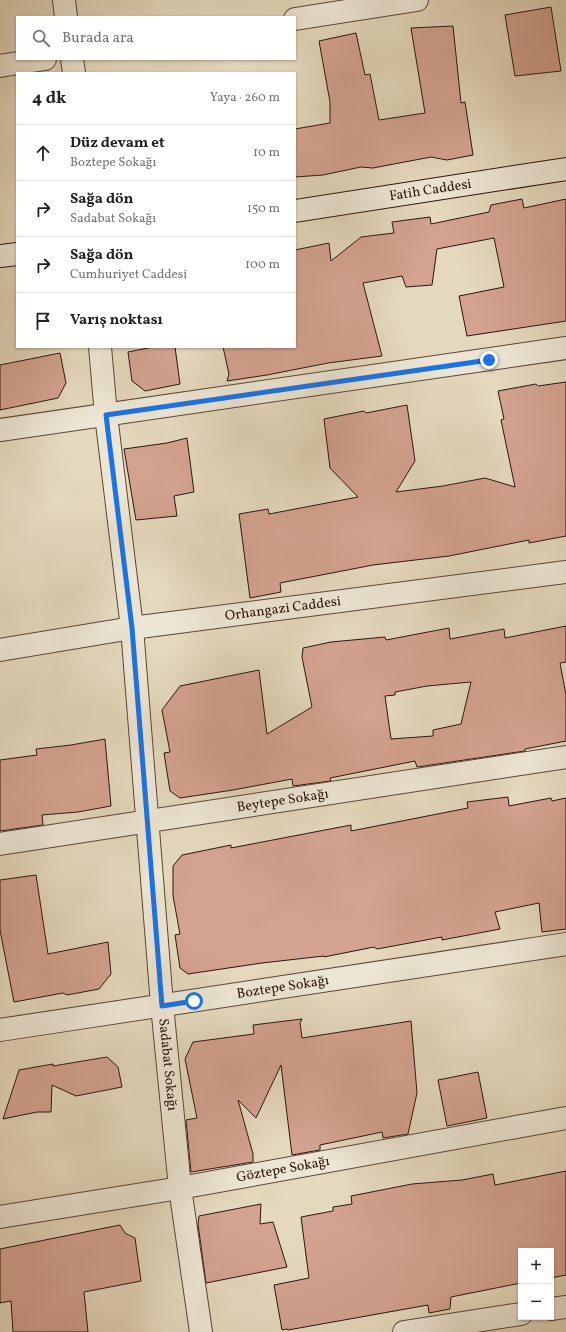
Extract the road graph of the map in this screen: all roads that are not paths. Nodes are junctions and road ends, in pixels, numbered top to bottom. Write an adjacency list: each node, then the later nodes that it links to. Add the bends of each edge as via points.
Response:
1 (64, 0): 3 (street)
2 (417, 0): 4 (street)
3 (66, 16)
4 (296, 20)
5 (39, 60): 7 (street)
6 (72, 60): 8 (street)
7 (0, 66)
8 (74, 72)
9 (566, 169): 10 (street, Fatih Caddesi)
10 (296, 211)
11 (16, 254): 12 (street)
12 (0, 256)
13 (100, 348): 15 (street, Sadabat Sokağı)
14 (566, 348): 15 (street)
15 (106, 415): 16 (street); 18 (street, Sadabat Sokağı)
16 (0, 430)
17 (566, 572): 18 (street, Orhangazi Caddesi)
18 (132, 628): 19 (street, Orhangazi Caddesi); 21 (street, Sadabat Sokağı)
19 (0, 650)
20 (566, 757): 21 (street, Beytepe Sokağı)
21 (148, 821): 22 (street, Beytepe Sokağı); 24 (street, Sadabat Sokağı)
22 (0, 844)
23 (566, 944): 24 (street, Boztepe Sokağı)
24 (162, 1006): 25 (street, Boztepe Sokağı); 27 (street, Sadabat Sokağı)
25 (0, 1030)
26 (566, 1118): 27 (street, Göztepe Sokağı)
27 (180, 1188): 28 (street, Göztepe Sokağı); 32 (street, Sadabat Sokağı)
28 (0, 1216)
29 (566, 1307): 30 (street)
30 (554, 1309)
31 (518, 1314): 33 (street)
32 (201, 1332)
33 (404, 1332)

